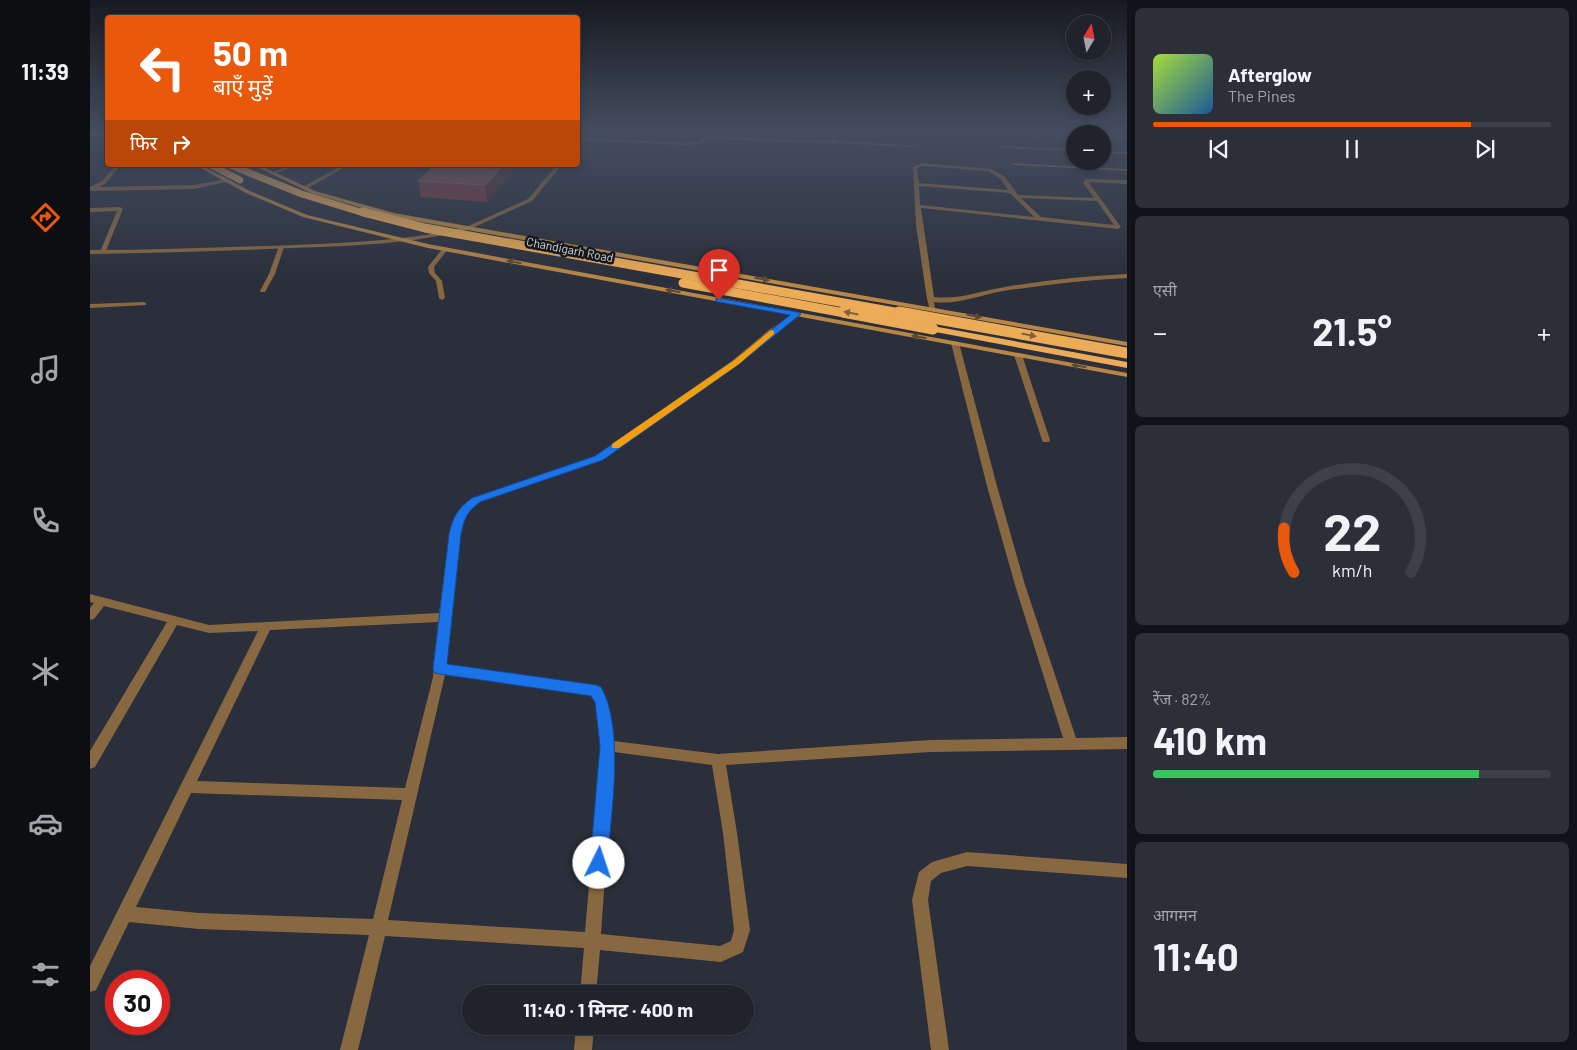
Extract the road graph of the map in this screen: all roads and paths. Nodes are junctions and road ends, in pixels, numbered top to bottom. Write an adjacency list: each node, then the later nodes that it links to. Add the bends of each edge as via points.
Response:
1 (104, 182): 13 (street)
2 (222, 182): 13 (street, via 194,187)
3 (229, 182): 24 (main road, via 305,216)
4 (244, 182): 16 (highway, bridge)
5 (266, 182): 40 (highway, one-way to 40, bridge, via 313,199 425,228)
6 (291, 182): 12 (main road)
7 (315, 182): 12 (street)
8 (545, 182): 23 (street, via 530,200)
9 (1005, 182): 14 (street)
10 (1086, 182): 15 (street)
11 (916, 184): 14 (street); 17 (street)
12 (304, 188): 23 (main road, via 392,215)
13 (91, 189)
14 (1015, 194): 15 (street); 20 (street)
15 (1099, 200): 21 (street)
16 (304, 205)
17 (917, 206): 20 (street); 32 (street)
18 (313, 208): 37 (highway, Chandigarh Road, one-way to 18, bridge, via 363,222)
19 (90, 210): 28 (street, via 120,209)
20 (1038, 217): 21 (street)
21 (1118, 226): 22 (street)
22 (1127, 227)
23 (468, 228): 24 (street); 35 (main road, one-way to 35)
24 (409, 241): 25 (street); 26 (main road)
25 (280, 247): 28 (street); 30 (street)
26 (445, 249): 31 (street, via 431,267 439,281); 36 (main road, one-way to 26)
27 (90, 252): 28 (street)
28 (103, 252)
29 (1127, 276): 32 (street, via 982,292 958,300)
30 (263, 291)
31 (442, 298)
32 (930, 299): 35 (street)
33 (144, 304): 34 (street)
34 (90, 306)
35 (932, 309): 39 (main road, one-way to 39)
36 (797, 314): 38 (main road, one-way to 36); 47 (street, via 736,362 599,458 476,500 465,508 455,534)
37 (933, 329): 42 (highway)
38 (955, 343): 41 (main road); 52 (street, via 1017,576)
39 (1127, 344)
40 (1127, 353)
41 (1018, 355): 43 (main road, one-way to 41); 44 (street)
42 (1127, 364)
43 (1127, 375)
44 (1046, 440)
45 (96, 599): 46 (street); 48 (street)
46 (90, 616)
47 (444, 617): 49 (street); 50 (street)
48 (174, 620): 49 (street, via 210,629); 55 (street)
49 (266, 627): 56 (street)
50 (440, 669): 53 (street, via 596,691 602,702); 57 (street)
51 (1127, 743): 52 (street)
52 (1071, 744): 54 (street, via 930,746)
53 (608, 746): 54 (street); 61 (street)
54 (718, 760): 61 (street, via 742,930 737,946 720,954)
55 (90, 763)
56 (188, 787): 57 (street); 59 (street)
57 (411, 794): 60 (street)
58 (1127, 871): 67 (street, via 967,859 937,866 924,877 920,900)
59 (126, 914): 60 (street, via 199,921); 62 (street)
60 (379, 929): 61 (street); 65 (street)
61 (593, 941): 63 (street)
62 (90, 984)
63 (589, 985)
64 (584, 1035): 66 (street)
65 (349, 1050)
66 (583, 1050)
67 (940, 1050)

